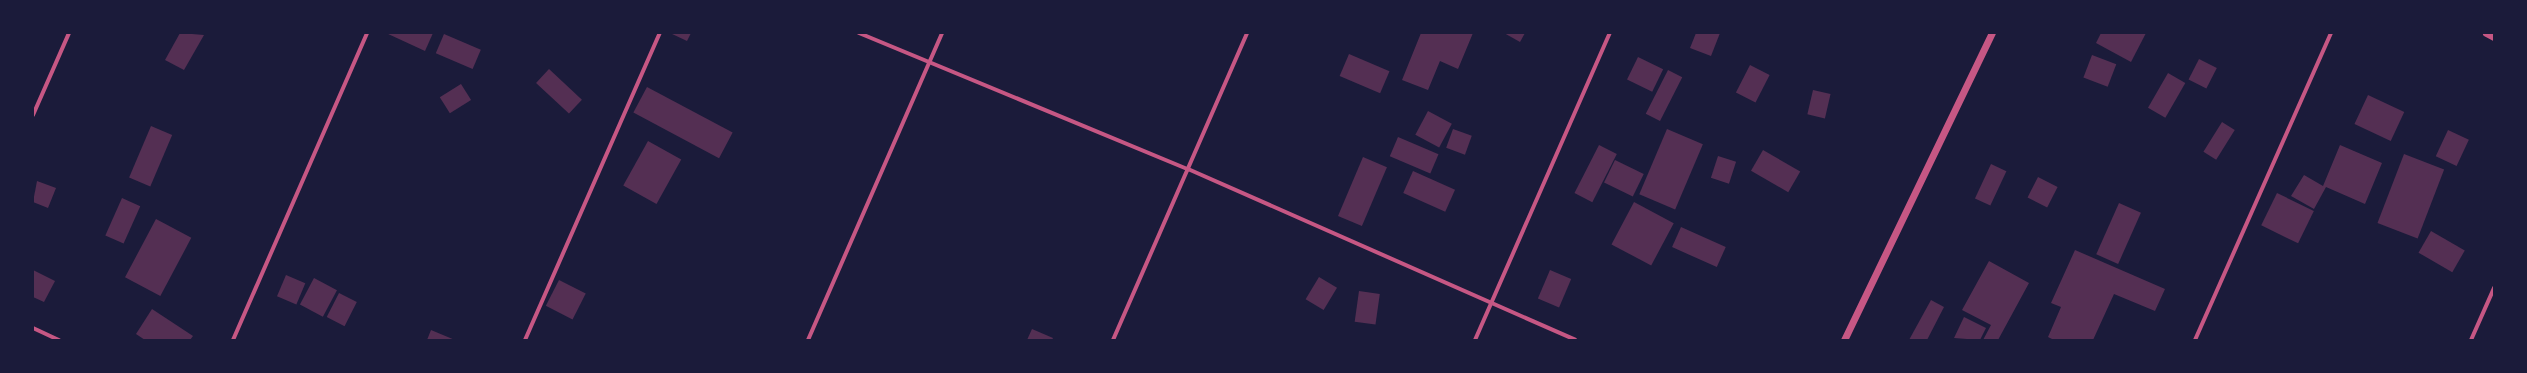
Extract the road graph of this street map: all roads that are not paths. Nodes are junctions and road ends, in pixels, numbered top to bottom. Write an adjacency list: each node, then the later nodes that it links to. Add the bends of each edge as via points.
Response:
1 (69, 33): 13 (street)
2 (367, 33): 19 (street)
3 (660, 33): 20 (street)
4 (859, 33): 12 (street)
5 (942, 33): 12 (street)
6 (1247, 33): 14 (street)
7 (1610, 33): 16 (street)
8 (1992, 33): 25 (street)
9 (2331, 33): 26 (street)
10 (2486, 33): 11 (street)
11 (2494, 37)
12 (929, 62): 14 (street); 21 (street)
13 (33, 115)
14 (1188, 169): 16 (street); 22 (street)
15 (2494, 288): 27 (street)
16 (1492, 303): 23 (street); 24 (street)
17 (33, 328): 18 (street)
18 (59, 340)
19 (233, 340)
20 (525, 340)
21 (808, 340)
22 (1113, 340)
23 (1475, 340)
24 (1575, 340)
25 (1844, 340)
26 (2195, 340)
27 (2471, 340)

